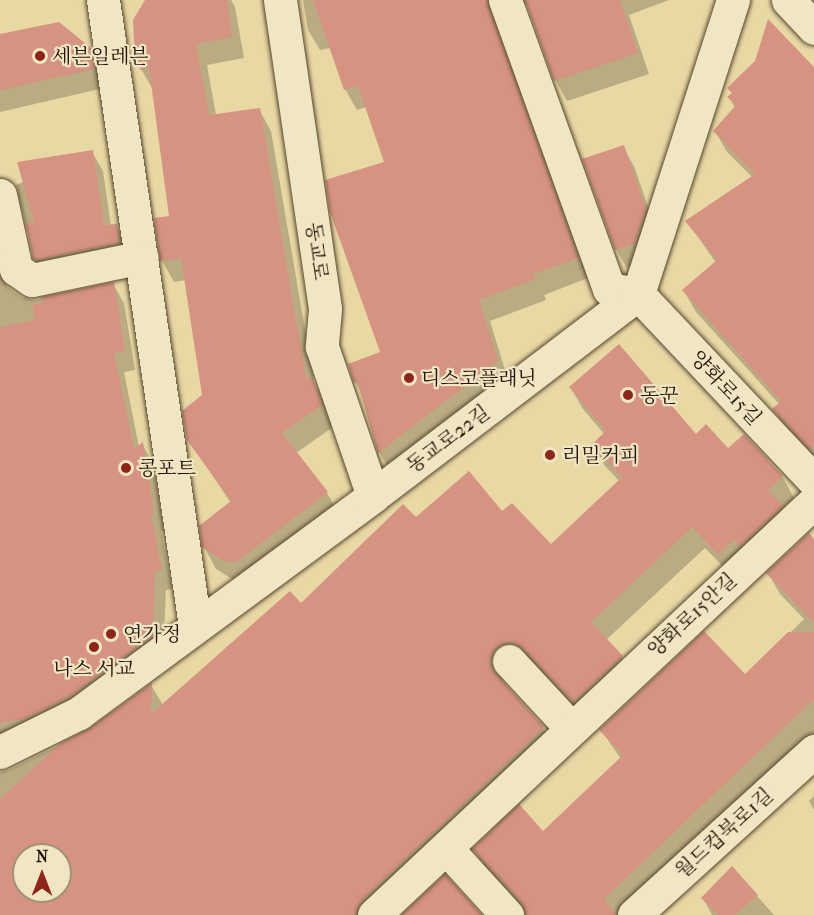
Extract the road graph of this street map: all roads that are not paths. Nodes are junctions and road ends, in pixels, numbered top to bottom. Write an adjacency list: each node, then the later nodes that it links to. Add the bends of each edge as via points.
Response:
1 (103, 0): 8 (street)
2 (280, 0): 11 (street, 동교로, via 325,309 322,347)
3 (505, 0): 9 (street, via 609,290)
4 (734, 0): 9 (street)
5 (788, 0): 6 (street)
6 (814, 28)
7 (0, 195): 8 (street, via 16,269 32,280)
8 (142, 258): 13 (street)
9 (638, 294): 10 (street, 양화로15길); 11 (street, 동교로22길)
10 (814, 481)
11 (373, 496): 13 (street, 동교로22길)
12 (814, 502): 15 (street, 양화로15안길)
13 (195, 626): 17 (street, 동교로22길, via 79,713)
14 (509, 661): 15 (street)
15 (571, 728): 18 (street, 양화로15안길)
16 (814, 751): 21 (street, 월드컵북로1길)
17 (0, 752)
18 (446, 848): 19 (street, 양화로15안길); 20 (street)
19 (374, 915)
20 (507, 915)
21 (634, 915)

